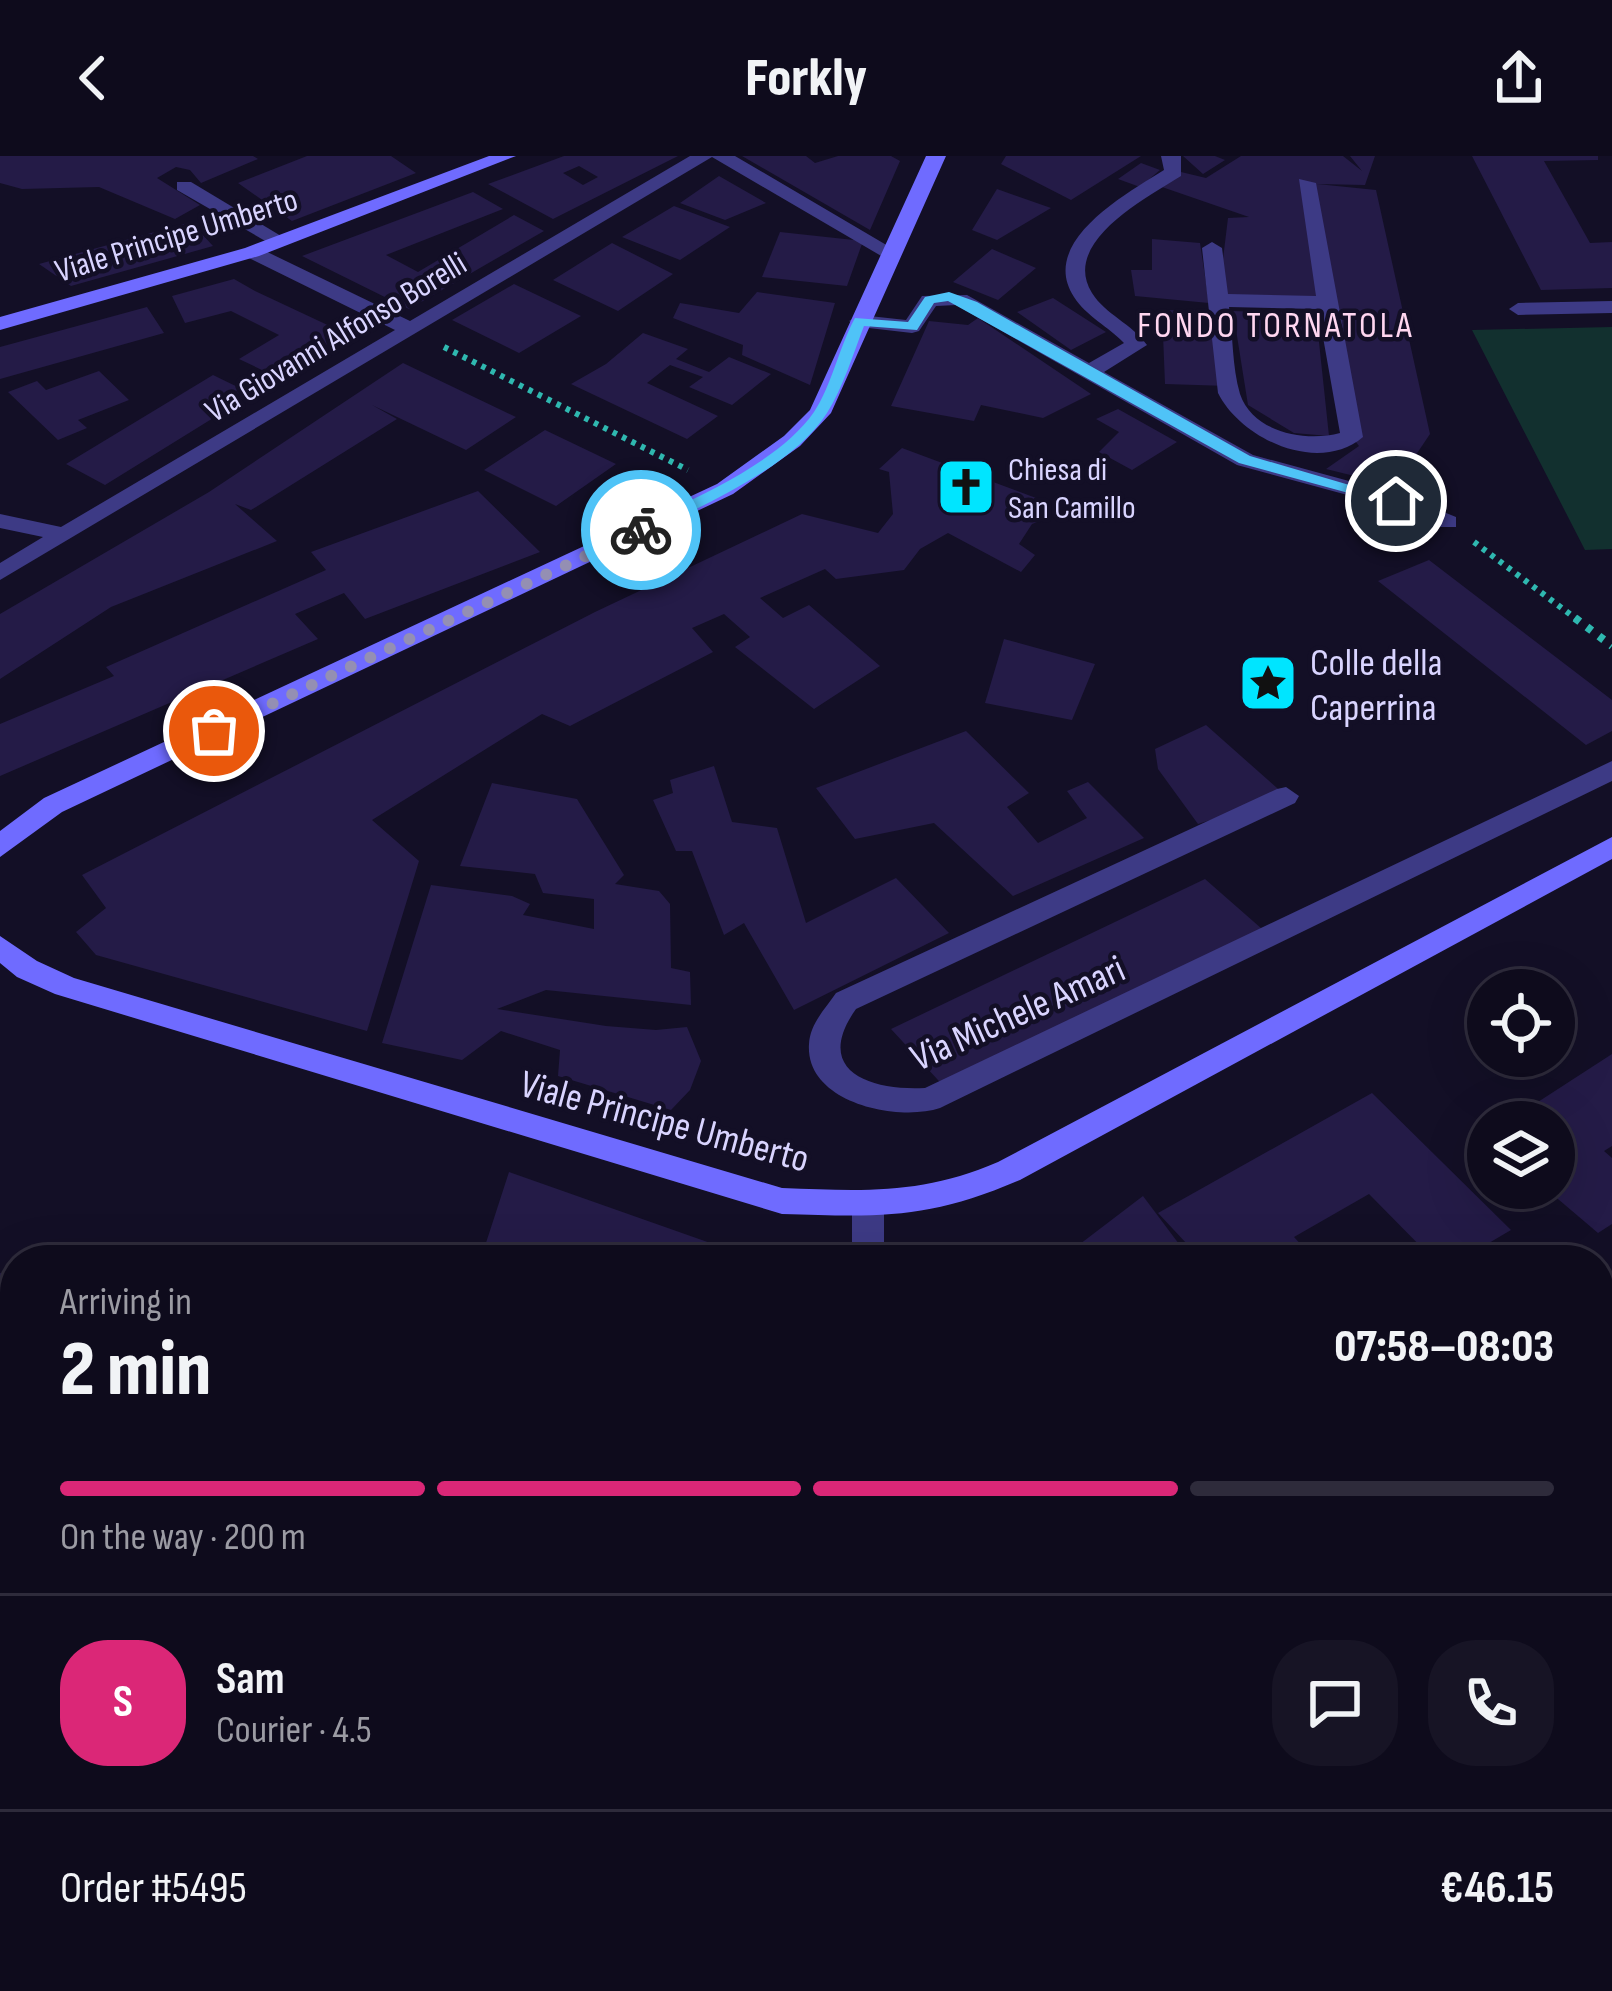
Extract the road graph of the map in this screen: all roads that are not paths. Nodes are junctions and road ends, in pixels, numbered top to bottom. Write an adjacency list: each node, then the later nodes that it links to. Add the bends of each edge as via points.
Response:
1 (506, 156): 8 (main road, Viale Principe Umberto)
2 (704, 156): 18 (street, Via Giovanni Alfonso Borelli)
3 (721, 156): 11 (street)
4 (936, 156): 11 (main road)
5 (1171, 156): 19 (street, via 1174,172 1105,218 1082,250 1080,292 1136,345)
6 (1306, 183): 13 (street)
7 (184, 186): 8 (street)
8 (281, 242): 10 (main road, Viale Principe Umberto)
9 (1212, 248): 12 (street)
10 (252, 252): 17 (main road, Viale Principe Umberto); 18 (street)
11 (890, 253): 16 (main road)
12 (1218, 300): 13 (street); 20 (street, via 1235,409 1267,434)
13 (1328, 304): 20 (street, via 1352,436)
14 (1612, 307): 15 (lane)
15 (1518, 309)
16 (860, 321): 19 (street, via 912,327 929,300 949,296); 28 (main road, via 820,413 725,489 53,805)
17 (0, 324)
18 (411, 330): 24 (street, Via Giovanni Alfonso Borelli)
19 (1088, 371): 21 (street, via 1228,452)
20 (1304, 442): 21 (street)
21 (1289, 473): 23 (street)
22 (0, 520): 24 (street)
23 (1448, 522)
24 (66, 535): 25 (street, Via Giovanni Alfonso Borelli)
25 (0, 574)
26 (1612, 770): 27 (street, Via Michele Amari, via 929,1100 880,1102 838,1077 825,1034 847,1001)
27 (1286, 796)
28 (0, 847)
29 (1612, 847): 31 (main road, Viale Principe Umberto, via 1010,1171 928,1200)
30 (0, 946): 31 (main road, Viale Principe Umberto, via 65,986 782,1201)
31 (868, 1206): 32 (street)
32 (868, 1245)

